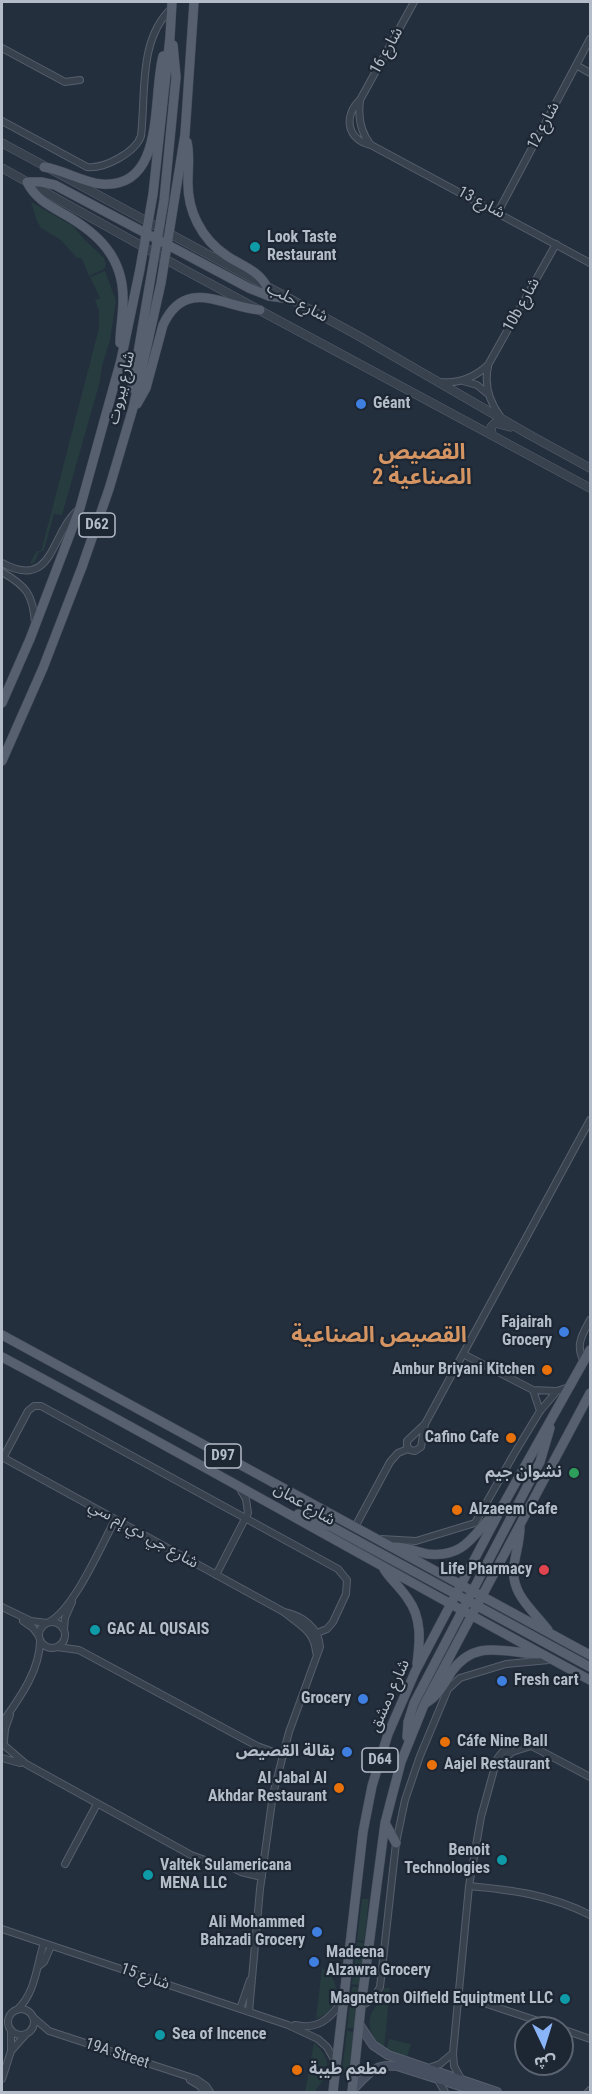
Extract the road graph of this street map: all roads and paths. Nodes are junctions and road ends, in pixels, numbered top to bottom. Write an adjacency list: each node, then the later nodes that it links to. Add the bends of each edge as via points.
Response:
1 (194, 2): 12 (main road, شارع بيروت / D62)
2 (414, 2): 10 (street, شارع 16)
3 (172, 5): 4 (main road, شارع بيروت / D62); 11 (street, via 150,41 141,136 129,152 100,166 87,167)
4 (170, 37): 16 (main road, via 158,80 150,149 137,172 120,182 103,184); 20 (main road, شارع بيروت / D62); 21 (main road, via 176,77)
5 (591, 39): 7 (street, شارع 12)
6 (2, 48): 9 (street, via 65,82)
7 (576, 65): 8 (street); 19 (street, شارع 12)
8 (591, 73)
9 (80, 80)
10 (360, 100): 13 (street, شارع 16, via 349,119 353,134); 15 (street, شارع 13, via 362,131)
11 (2, 121)
12 (185, 134): 23 (main road, شارع بيروت / D62); 31 (main road, via 189,199 197,222 217,248 256,273)
13 (362, 142): 15 (street, شارع 13)
14 (2, 143): 16 (street, شارع حلب)
15 (371, 144): 19 (street, شارع 13)
16 (44, 167): 20 (street, شارع حلب)
17 (2, 168): 18 (street, شارع حلب)
18 (27, 182): 22 (main road, via 55,185); 27 (street, شارع حلب); 34 (main road, via 45,203 95,234 115,262 123,294)
19 (498, 212): 25 (street, شارع 13)
20 (148, 223): 21 (street, شارع حلب); 22 (main road, شارع بيروت / D62)
21 (159, 229): 23 (street, شارع حلب); 24 (main road)
22 (146, 235): 24 (main road); 27 (main road, شارع بيروت / D62)
23 (170, 235): 26 (main road, شارع بيروت / D62); 31 (street, شارع حلب)
24 (157, 240): 26 (main road); 28 (main road)
25 (556, 244): 30 (street, شارع 13); 35 (street, 10b شارع)
26 (168, 246): 29 (main road, شارع بيروت / D62); 32 (main road, via 259,293)
27 (144, 247): 28 (street, شارع حلب); 34 (main road, شارع بيروت / D62)
28 (155, 253): 29 (street, شارع حلب); 39 (main road, via 133,385)
29 (165, 259): 33 (street, شارع حلب); 39 (main road, شارع بيروت / D62)
30 (591, 263)
31 (267, 287): 32 (street, شارع حلب)
32 (290, 299): 37 (street, شارع حلب)
33 (260, 310): 39 (main road, via 213,297 178,305 166,317 146,388); 41 (street, شارع حلب)
34 (121, 360): 45 (main road, شارع بيروت / D62)
35 (488, 365): 36 (street, 10b شارع); 38 (street, 10b شارع)
36 (463, 381): 37 (street); 38 (street)
37 (439, 382): 40 (street, شارع حلب)
38 (488, 394): 40 (street, 10b شارع)
39 (133, 408): 50 (main road, شارع بيروت / D62, via 82,567)
40 (500, 417): 42 (street, شارع حلب)
41 (492, 434): 42 (street, via 491,425 497,422); 44 (street, شارع حلب)
42 (528, 434): 43 (street, شارع حلب)
43 (591, 468)
44 (591, 488)
45 (80, 508): 46 (street, via 65,525 45,563 25,571); 48 (main road, شارع بيروت / D62)
46 (2, 563)
47 (2, 572): 48 (street, via 29,594)
48 (35, 625): 49 (main road, شارع بيروت / D62)
49 (2, 703)
50 (2, 761)
51 (591, 1120): 55 (street)
52 (591, 1320): 57 (street, via 579,1342)
53 (2, 1335): 73 (main road, شارع عمان / D97)
54 (591, 1350): 57 (main road, شارع دمشق / D64)
55 (463, 1354): 59 (street); 64 (street)
56 (2, 1357): 67 (main road, شارع عمان / D97)
57 (584, 1362): 58 (main road, شارع دمشق / D64)
58 (569, 1387): 60 (street); 63 (main road, شارع دمشق / D64)
59 (533, 1390): 60 (street); 62 (street)
60 (557, 1391): 62 (street)
61 (591, 1393): 72 (main road, شارع دمشق / D64)
62 (540, 1411): 74 (street, via 476,1523 416,1541)
63 (551, 1422): 68 (main road, شارع دمشق / D64); 79 (main road, via 540,1462)
64 (425, 1424): 65 (street, via 409,1439); 65 (street, via 420,1449)
65 (408, 1449): 73 (street, via 390,1462)
66 (2, 1458): 70 (street, via 28,1411 41,1406); 71 (street, شارع جي دي إم سي)
67 (236, 1484): 69 (main road, شارع عمان / D97); 70 (street, via 248,1505)
68 (502, 1507): 75 (main road, via 470,1542 450,1552 429,1554); 78 (main road, شارع دمشق / D64)
69 (287, 1512): 76 (main road, شارع عمان / D97); 80 (main road, via 332,1527)
70 (247, 1519): 77 (street); 90 (street, via 345,1576 348,1590 333,1622)
71 (115, 1520): 77 (street, شارع جي دي إم سي); 81 (street)
72 (520, 1523): 79 (main road, شارع دمشق / D64); 91 (main road, via 513,1567 515,1587 525,1605)
73 (356, 1527): 74 (main road, شارع عمان / D97)
74 (378, 1539): 75 (main road, شارع عمان / D97)
75 (392, 1547): 78 (main road, شارع عمان / D97)
76 (382, 1567): 83 (main road, شارع عمان / D97); 101 (main road, via 417,1616 420,1641)
77 (216, 1575): 85 (street, شارع جي دي إم سي)
78 (462, 1585): 79 (main road, شارع عمان / D97); 80 (main road, شارع دمشق / D64)
79 (477, 1593): 82 (main road, شارع دمشق / D64); 91 (main road, شارع عمان / D97)
80 (457, 1594): 82 (main road); 83 (main road, شارع دمشق / D64)
81 (72, 1598): 88 (street); 89 (street)
82 (472, 1602): 86 (main road, شارع دمشق / D64); 100 (main road)
83 (452, 1604): 86 (main road, شارع عمان / D97); 101 (main road, شارع دمشق / D64)
84 (2, 1607): 87 (street)
85 (284, 1612): 90 (street, شارع جي دي إم سي, via 307,1622); 99 (street, شارع جي دي إم سي, via 309,1632 316,1649)
86 (466, 1612): 95 (main road, شارع عمان / D97); 103 (main road, شارع دمشق / D64); 107 (main road, via 412,1709)
87 (19, 1617): 88 (street); 92 (street)
88 (49, 1623): 89 (street, via 57,1623); 92 (street, via 40,1629)
89 (65, 1632): 93 (street, via 63,1642); 94 (street)
90 (316, 1633): 99 (street, via 320,1647)
91 (551, 1634): 96 (main road, شارع عمان / D97)
92 (40, 1638): 93 (street, via 45,1646); 98 (street)
93 (56, 1648): 94 (street); 98 (street)
94 (79, 1650): 108 (street, via 257,1746)
95 (541, 1654): 97 (main road, شارع عمان / D97); 103 (main road, via 499,1649 474,1653 456,1667 438,1694)
96 (591, 1655)
97 (552, 1659): 102 (main road, شارع عمان / D97); 114 (street, via 506,1664 460,1678 451,1686 411,1780)
98 (38, 1661): 104 (street)
99 (315, 1661): 108 (street)
100 (591, 1667)
101 (415, 1672): 124 (main road, شارع دمشق / D64, via 388,1734 367,1809)
102 (591, 1680)
103 (424, 1705): 107 (main road, شارع دمشق / D64)
104 (10, 1712): 105 (street); 106 (street)
105 (2, 1723)
106 (4, 1742): 109 (street); 110 (street)
107 (408, 1743): 113 (main road, شارع دمشق / D64)
108 (282, 1755): 116 (street)
109 (2, 1756): 110 (street)
110 (26, 1764): 112 (street)
111 (591, 1777): 117 (street, via 534,1746 513,1752 496,1767 481,1817)
112 (97, 1804): 115 (street); 116 (street, via 191,1855)
113 (385, 1823): 114 (main road); 125 (main road, شارع دمشق / D64)
114 (396, 1843): 125 (street, via 380,1987)
115 (65, 1864)
116 (262, 1874): 121 (street)
117 (469, 1886): 118 (street, via 541,1895); 123 (street)
118 (591, 1915)
119 (2, 1929): 120 (street, شارع 15)
120 (47, 1945): 122 (street); 126 (street, شارع 15)
121 (250, 1980): 126 (street); 129 (street)
122 (30, 1994): 127 (street); 130 (street)
123 (460, 1995): 131 (street); 141 (street)
124 (345, 1998): 134 (street, شارع 15, via 322,2023 308,2027); 142 (main road, شارع دمشق / D64)
125 (361, 2006): 133 (main road, شارع دمشق / D64)
126 (240, 2009): 129 (street, شارع 15)
127 (15, 2010): 128 (street); 130 (street, via 24,2009); 135 (street, via 8,2020)
128 (2, 2012)
129 (249, 2012): 134 (street, شارع 15)
130 (33, 2016): 136 (street, 19A Street); 137 (street, via 33,2028)
131 (522, 2016)
132 (2, 2019): 135 (street)
133 (359, 2024): 143 (main road, via 378,2049); 148 (main road, شارع دمشق / D64)
134 (288, 2025): 142 (street, شارع 15, via 318,2039)
135 (10, 2028): 137 (street, via 20,2035); 140 (street)
136 (49, 2031): 137 (street, 19A Street); 144 (street, 19A Street)
137 (27, 2033): 140 (street)
138 (574, 2034): 139 (street)
139 (591, 2039)
140 (11, 2051): 145 (street)
141 (453, 2053): 143 (street); 147 (street)
142 (336, 2063): 151 (main road, شارع دمشق / D64)
143 (429, 2068): 147 (main road)
144 (185, 2076): 149 (street, 19A Street); 150 (street, 19A Street, via 203,2083)
145 (2, 2079)
146 (438, 2079): 148 (main road, via 381,2065); 152 (street); 153 (main road)
147 (461, 2079): 154 (main road)
148 (352, 2091)
149 (204, 2092)
150 (210, 2092)
151 (333, 2092)
152 (445, 2092)
153 (473, 2092)
154 (496, 2092)

